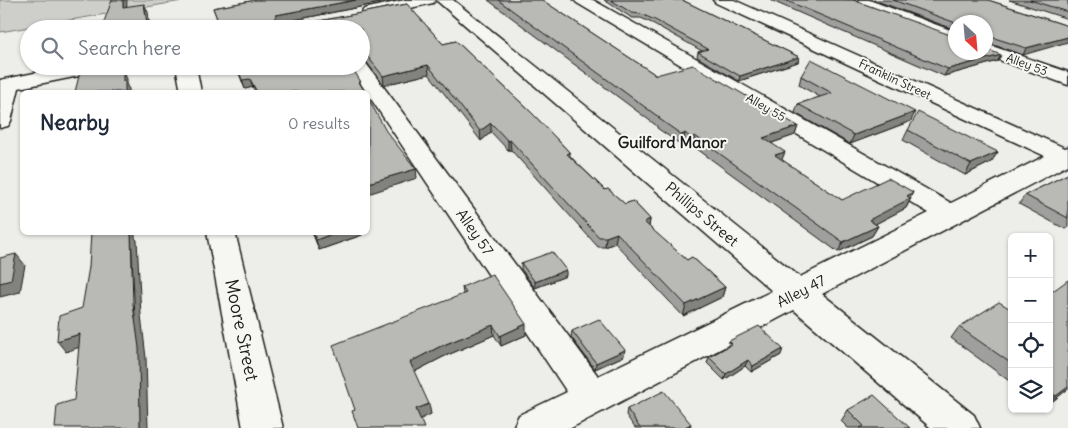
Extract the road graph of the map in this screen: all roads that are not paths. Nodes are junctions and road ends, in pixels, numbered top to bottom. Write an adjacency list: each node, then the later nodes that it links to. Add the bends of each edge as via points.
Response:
1 (428, 0): 6 (street)
2 (443, 0): 19 (street, Phillips Street)
3 (582, 0): 17 (street, Alley 55)
4 (722, 0): 16 (street, Franklin Street)
5 (854, 0): 7 (street)
6 (353, 15)
7 (948, 35)
8 (993, 52): 12 (street, Alley 53)
9 (54, 75): 13 (street)
10 (188, 75): 14 (street)
11 (364, 75): 20 (street, Alley 57)
12 (1068, 79)
13 (5, 85): 15 (street)
14 (191, 90)
15 (0, 121)
16 (1067, 156): 17 (street, Alley 47)
17 (950, 214): 19 (street, Alley 47)
18 (222, 235): 21 (street, Moore Street)
19 (797, 293): 20 (street, Alley 47); 23 (street, Phillips Street)
20 (592, 398): 22 (street, Alley 47)
21 (263, 428)
22 (533, 428)
23 (960, 428)

